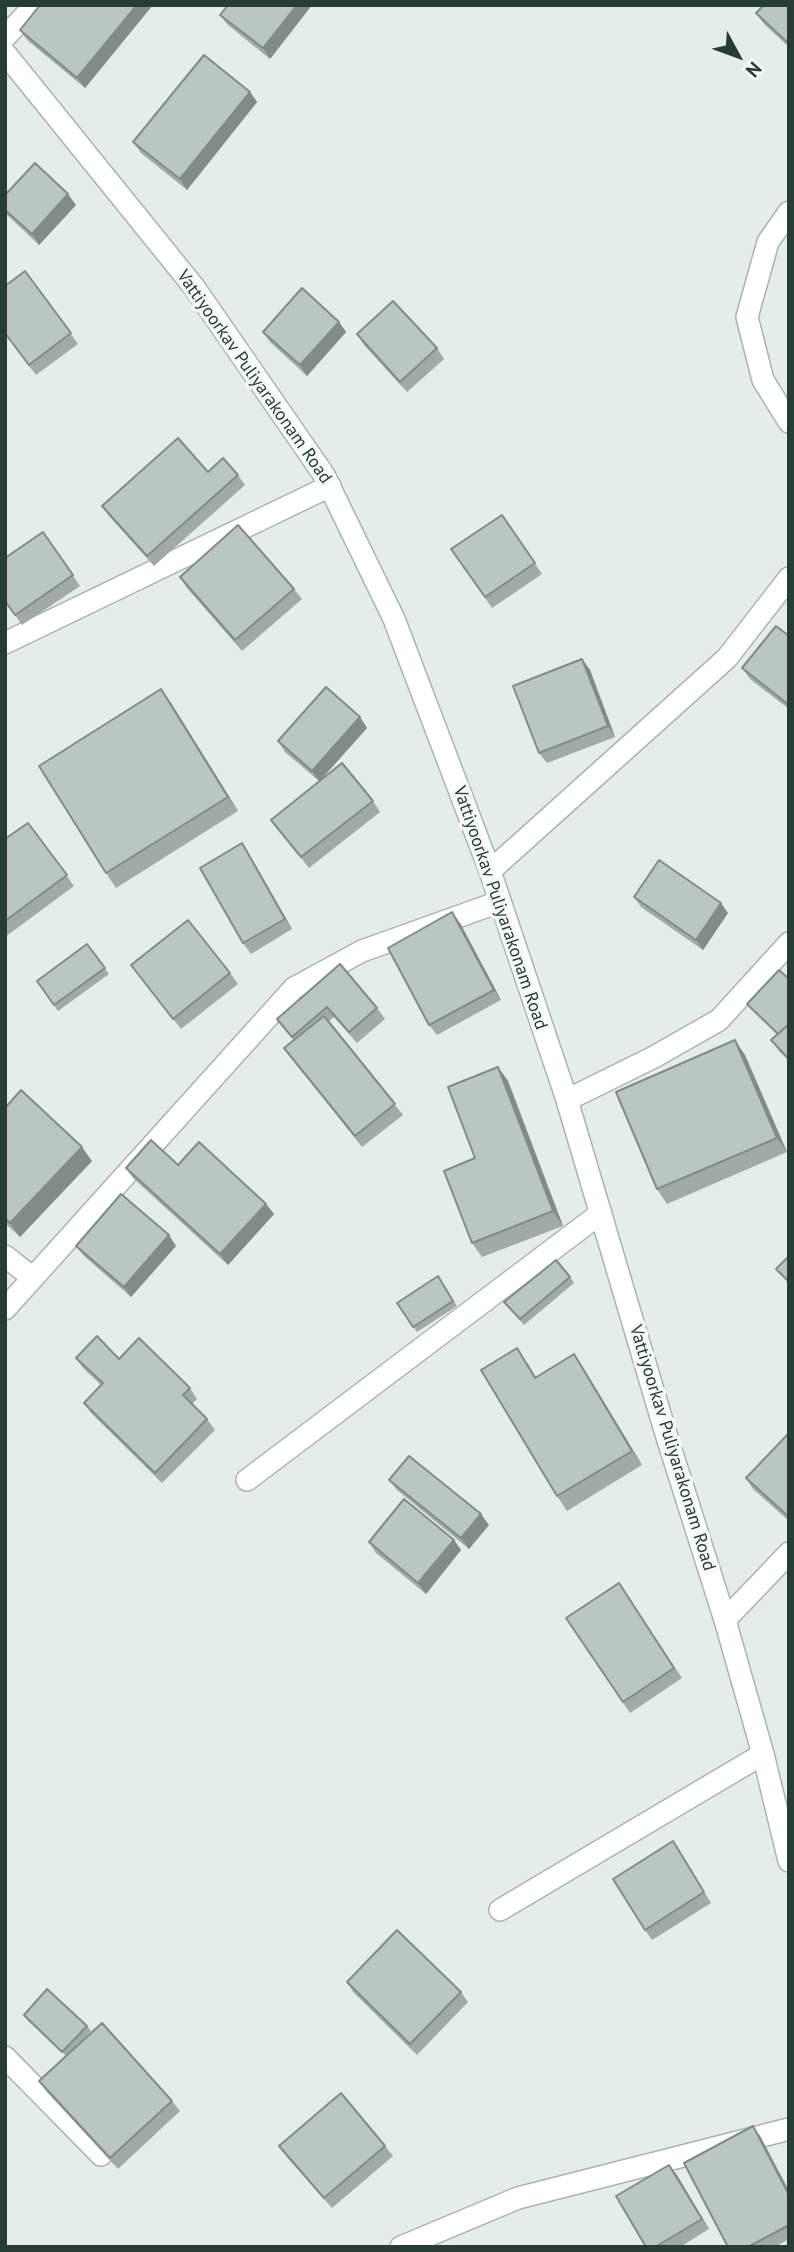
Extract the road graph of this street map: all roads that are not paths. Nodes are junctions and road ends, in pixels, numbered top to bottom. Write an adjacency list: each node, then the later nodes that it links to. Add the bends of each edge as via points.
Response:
1 (34, 5): 2 (street)
2 (5, 37)
3 (5, 53): 6 (street, Vattiyoorkav Puliyarakonam Road, via 194,287)
4 (789, 212): 5 (street, via 768,242 747,317 763,380)
5 (789, 422)
6 (330, 486): 8 (street); 9 (street, Vattiyoorkav Puliyarakonam Road, via 394,619)
7 (789, 578): 9 (street, via 727,658)
8 (5, 643)
9 (490, 871): 10 (street, Vattiyoorkav Puliyarakonam Road)
10 (499, 902): 12 (street, Vattiyoorkav Puliyarakonam Road); 15 (street, via 362,951 295,988)
11 (789, 943): 12 (street, via 719,1020)
12 (567, 1100): 13 (street, Vattiyoorkav Puliyarakonam Road)
13 (601, 1213): 17 (street); 19 (street, Vattiyoorkav Puliyarakonam Road)
14 (5, 1256): 15 (street)
15 (33, 1278): 16 (street)
16 (5, 1309)
17 (247, 1480)
18 (789, 1553): 19 (street)
19 (725, 1620): 20 (street, Vattiyoorkav Puliyarakonam Road)
20 (763, 1754): 21 (street, Vattiyoorkav Puliyarakonam Road); 22 (street)
21 (789, 1861)
22 (500, 1909)
23 (5, 2057): 25 (street)
24 (789, 2129): 26 (street, via 518,2198)
25 (100, 2155)
26 (401, 2247)

